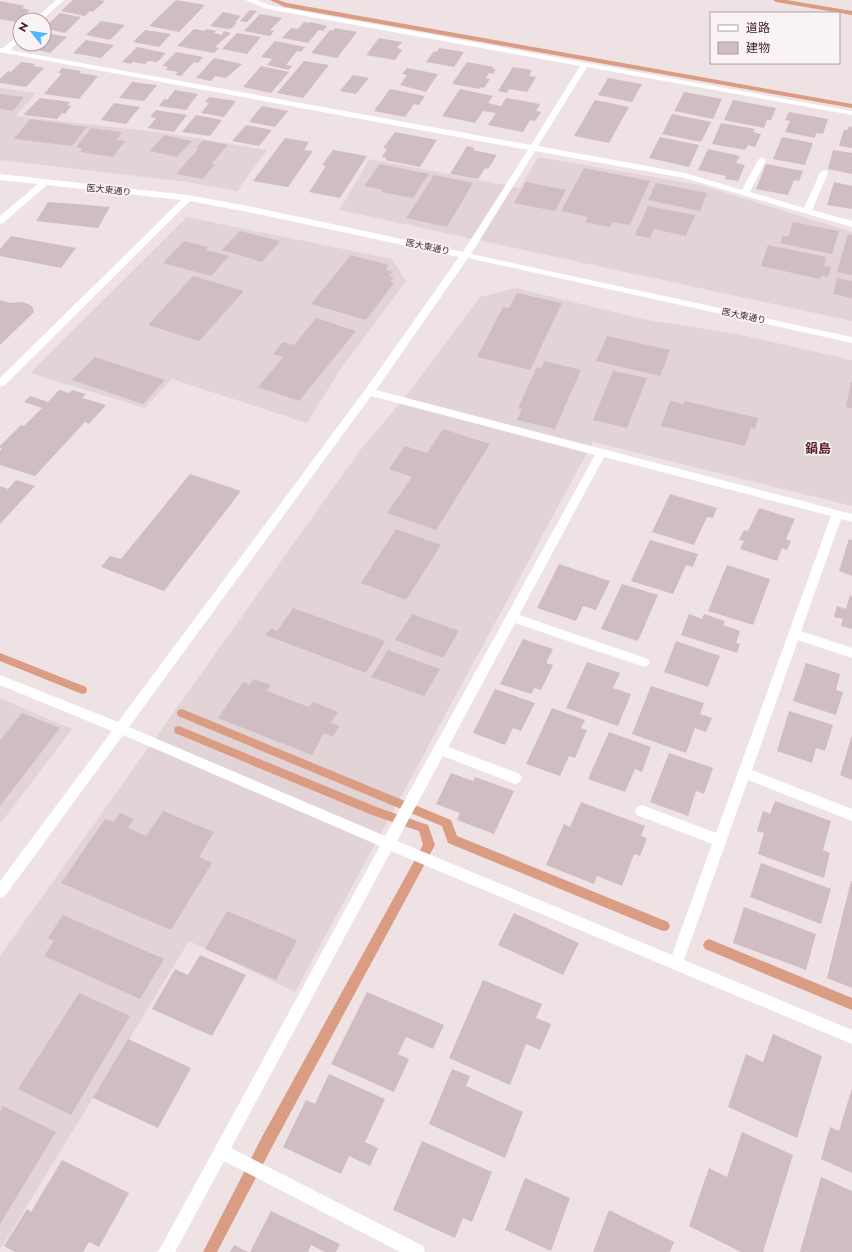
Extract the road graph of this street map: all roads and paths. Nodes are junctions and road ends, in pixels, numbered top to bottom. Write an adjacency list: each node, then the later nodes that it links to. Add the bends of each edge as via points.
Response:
1 (60, 0): 3 (street)
2 (249, 0): 6 (street, via 267,7)
3 (47, 12)
4 (12, 42): 5 (street)
5 (2, 50): 8 (street)
6 (585, 66): 7 (street); 8 (street)
7 (852, 113)
8 (533, 149): 13 (street, via 685,176); 18 (street)
9 (762, 160): 13 (street)
10 (824, 173): 15 (street)
11 (0, 177): 12 (street, 医大東通り)
12 (45, 182): 14 (street, 医大東通り); 16 (street)
13 (745, 193): 15 (street)
14 (188, 198): 18 (street, 医大東通り); 20 (street)
15 (807, 212): 17 (street)
16 (0, 221)
17 (852, 224)
18 (465, 255): 19 (street, 医大東通り); 21 (street)
19 (852, 340)
20 (0, 384)
21 (368, 392): 22 (street); 30 (street)
22 (601, 453): 23 (street); 25 (street)
23 (837, 514): 24 (street); 26 (street)
24 (852, 518)
25 (512, 617): 28 (street); 31 (street)
26 (795, 634): 27 (street); 32 (street)
27 (852, 653)
28 (644, 662)
29 (0, 680): 30 (street)
30 (121, 728): 37 (street); 38 (street)
31 (440, 750): 33 (street); 37 (street)
32 (745, 773): 35 (street); 36 (street)
33 (515, 778)
34 (642, 811): 36 (street)
35 (852, 815)
36 (721, 841): 39 (street)
37 (389, 844): 39 (street); 41 (street)
38 (0, 892)
39 (676, 963): 40 (street)
40 (852, 1037)
41 (221, 1151): 42 (street); 43 (street)
42 (166, 1252)
43 (417, 1252)

